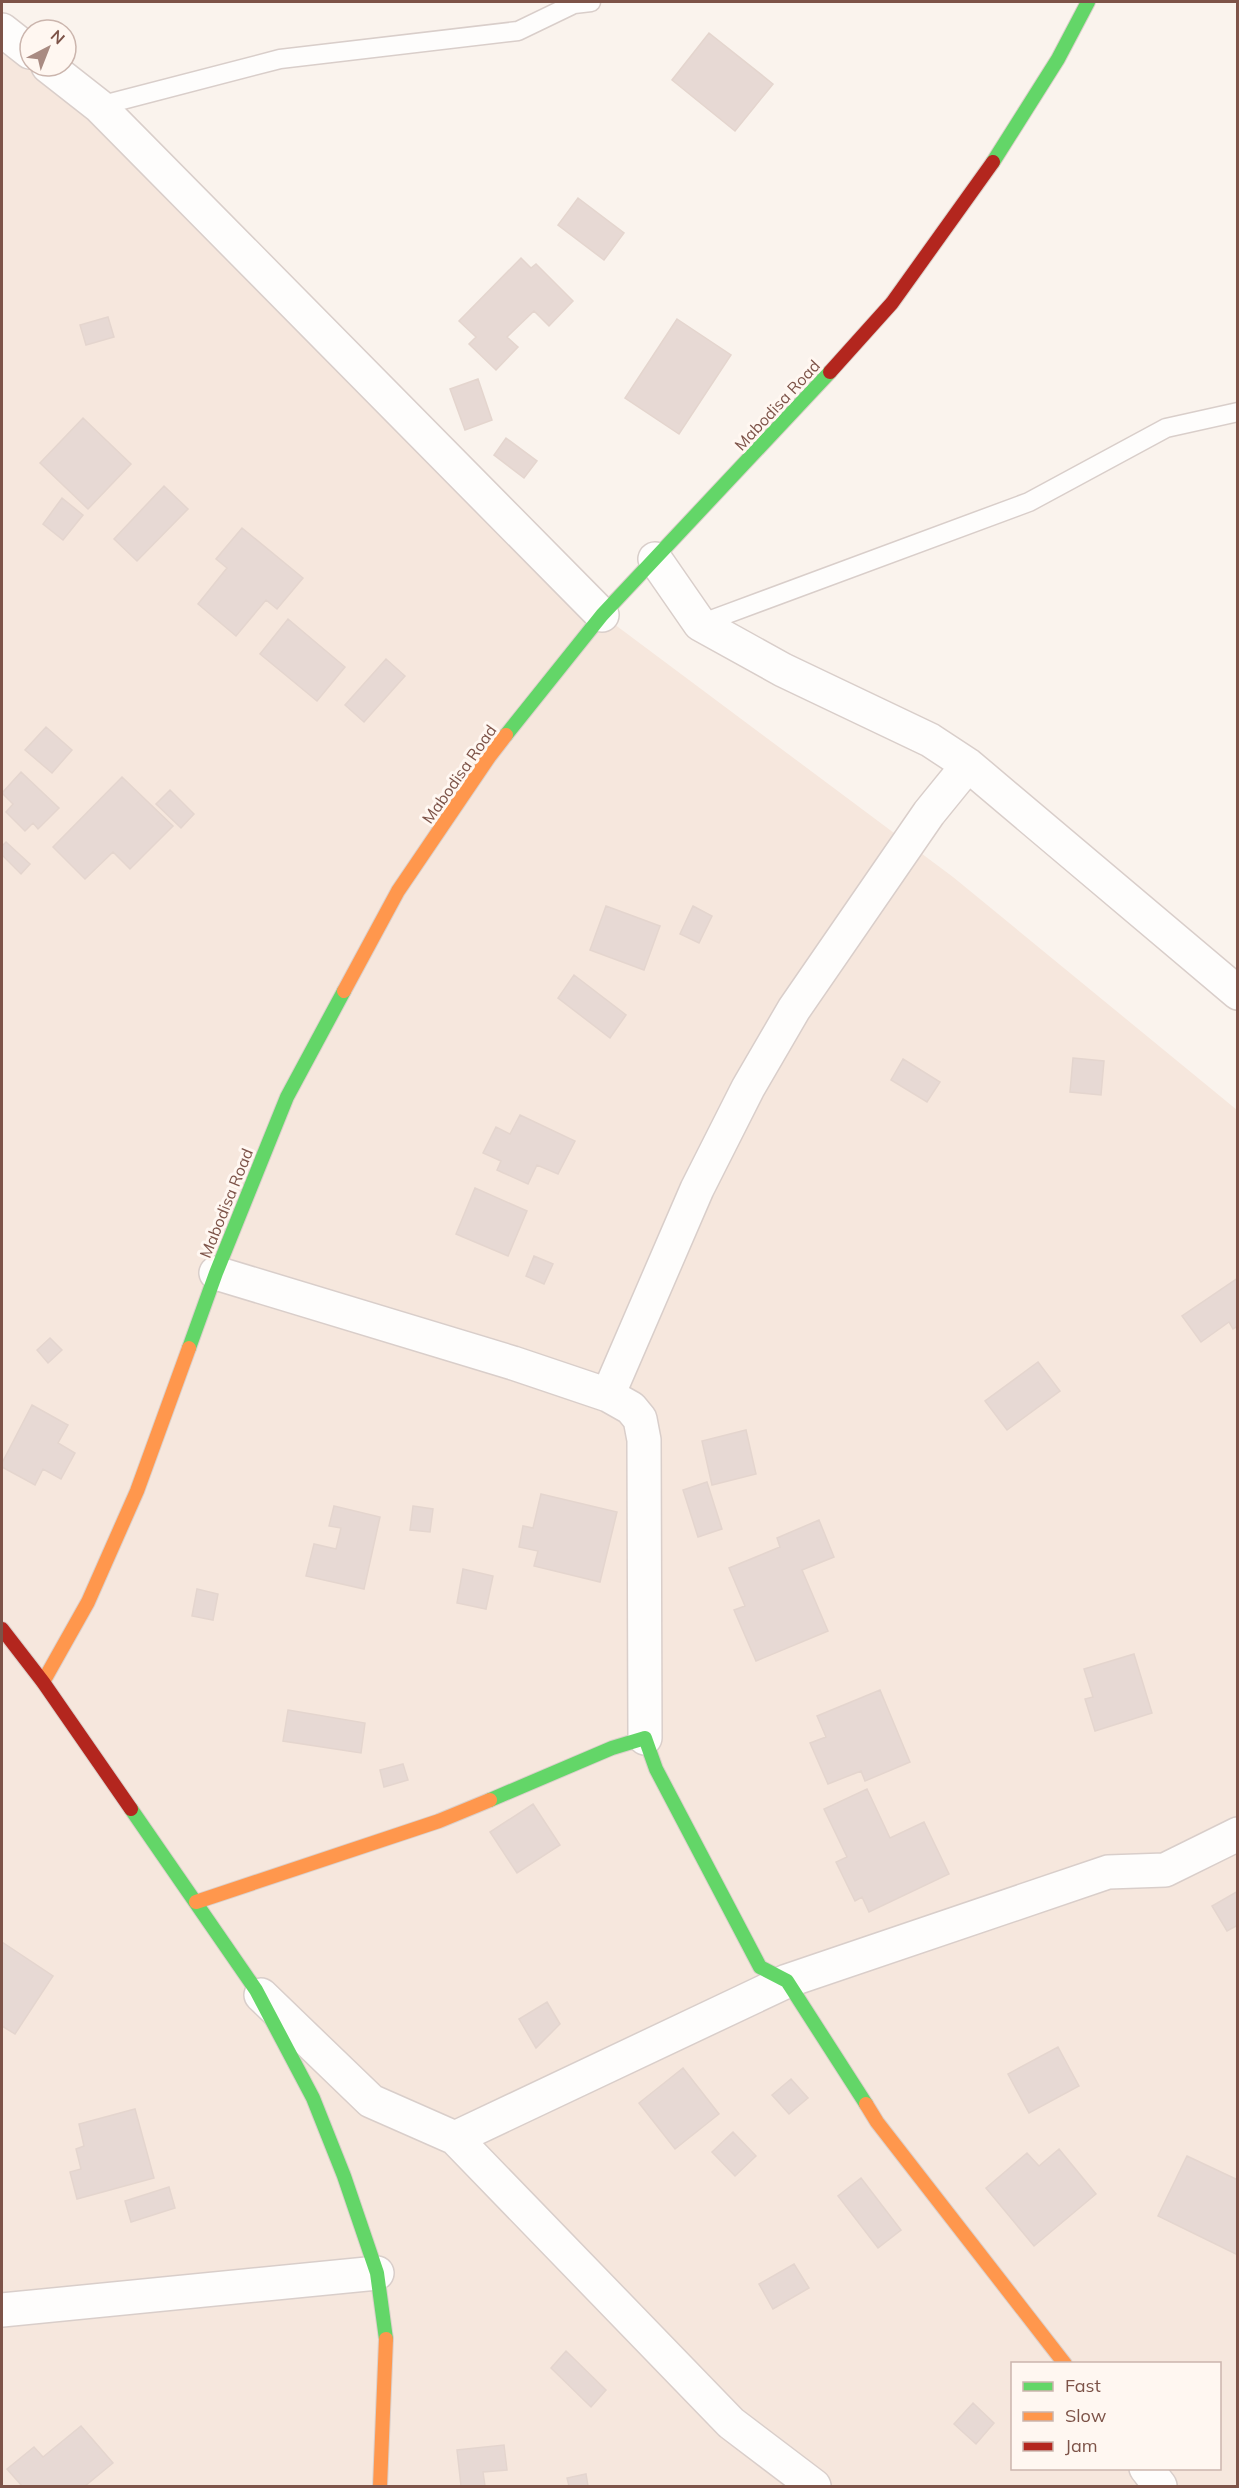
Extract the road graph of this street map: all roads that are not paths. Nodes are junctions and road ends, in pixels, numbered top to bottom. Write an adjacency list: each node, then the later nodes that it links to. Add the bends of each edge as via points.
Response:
1 (591, 2): 6 (lane, via 574,4 518,31 280,59)
2 (1088, 2): 8 (street, Mabodisa Road, via 1058,59 986,173 892,303)
3 (2, 30): 4 (street)
4 (18, 43)
5 (63, 78): 6 (street)
6 (99, 106): 9 (street)
7 (1238, 412): 10 (lane, via 1166,428 1029,502)
8 (655, 559): 9 (street, Mabodisa Road); 10 (street)
9 (602, 615): 13 (street, Mabodisa Road, via 489,757 398,891 287,1097)
10 (700, 624): 11 (street, via 783,670 930,740)
11 (968, 765): 12 (street); 14 (street, via 929,813 794,1009 748,1088 697,1189)
12 (1238, 993)
13 (216, 1273): 14 (street); 16 (street, Mabodisa Road, via 136,1491 88,1602)
14 (608, 1395): 17 (street, via 631,1408 640,1419 644,1440)
15 (2, 1629): 16 (street)
16 (43, 1682): 19 (street)
17 (645, 1738): 19 (street, via 612,1748 439,1821); 20 (street, via 656,1768 760,1966)
18 (1238, 1834): 20 (street, via 1165,1870 1108,1872)
19 (196, 1902): 21 (street)
20 (787, 1981): 22 (street); 25 (street, via 877,2122)
21 (256, 1990): 22 (street, via 371,2101); 23 (street, via 313,2098)
22 (455, 2138): 28 (street, via 731,2423)
23 (377, 2273): 24 (street); 27 (street, via 387,2347)
24 (3, 2312)
25 (1063, 2362)
26 (1147, 2470): 29 (street)
27 (380, 2487)
28 (814, 2487)
29 (1160, 2487)

